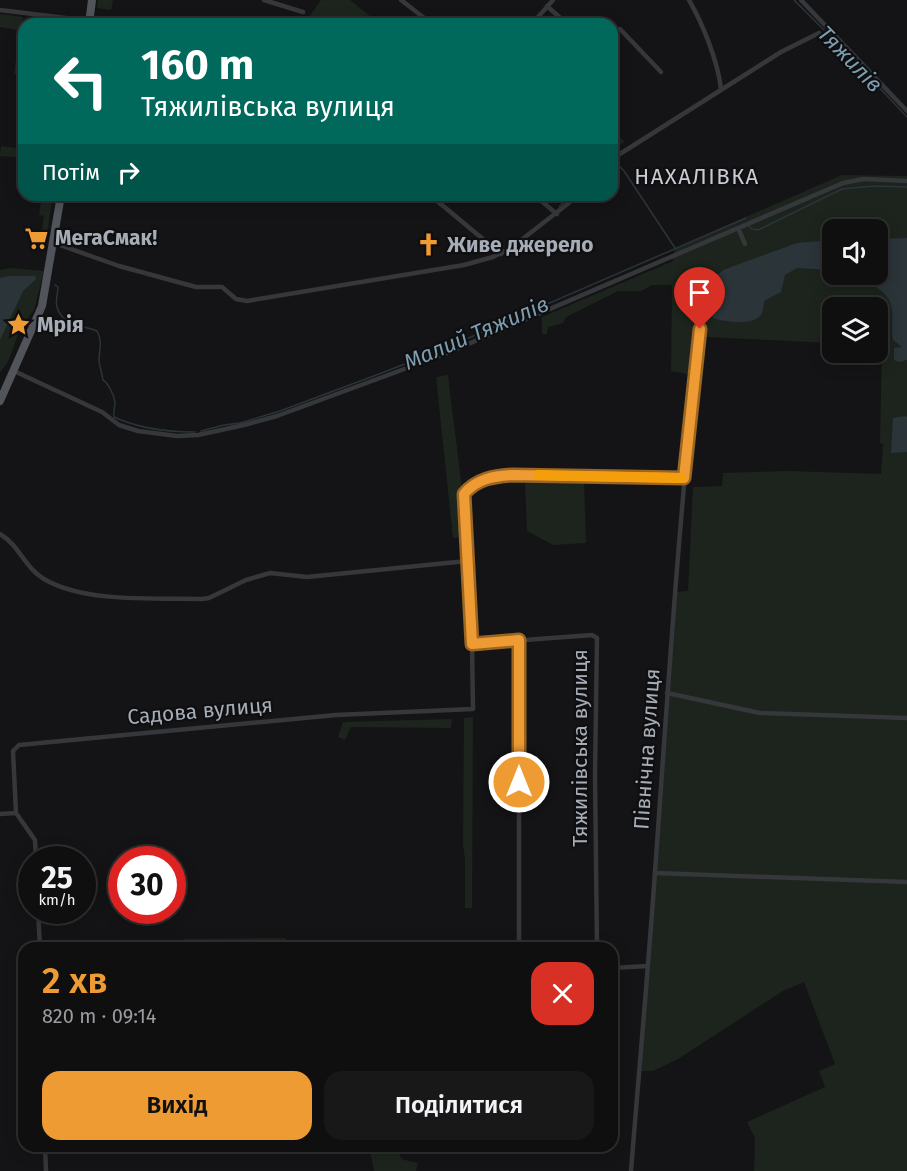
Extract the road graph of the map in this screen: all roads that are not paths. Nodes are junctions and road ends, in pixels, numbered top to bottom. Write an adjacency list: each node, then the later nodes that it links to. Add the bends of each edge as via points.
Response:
1 (92, 0): 11 (main road)
2 (264, 0): 9 (street)
3 (402, 0): 12 (street)
4 (553, 0): 7 (street)
5 (689, 0): 18 (street, via 707,40)
6 (801, 0): 19 (street)
7 (547, 6): 13 (street); 14 (street)
8 (0, 10): 10 (street)
9 (303, 12)
10 (60, 18)
11 (90, 18)
12 (424, 18)
13 (537, 18)
14 (560, 18)
15 (618, 30): 17 (street)
16 (819, 33): 18 (street)
17 (661, 72)
18 (721, 89): 20 (street)
19 (907, 111)
20 (618, 155)
21 (907, 181): 27 (street, via 864,179 843,183)
22 (60, 201): 28 (main road)
23 (437, 201): 30 (street)
24 (541, 201): 26 (street)
25 (572, 201): 26 (street)
26 (557, 214): 30 (street)
27 (738, 228): 29 (street); 32 (street, via 392,375 277,416 198,435 153,435 118,425 102,412)
28 (54, 243): 30 (street, via 119,266 196,286 222,287 241,301 464,265); 32 (main road, via 42,306)
29 (745, 244)
30 (501, 254)
31 (700, 329): 34 (street, Північна вулиця)
32 (14, 371): 33 (main road)
33 (0, 401)
34 (684, 478): 36 (street, via 512,475 478,482 464,494); 39 (street, Північна вулиця)
35 (0, 534): 36 (street, via 14,544 35,573 60,586 94,595 202,599 270,573 306,577)
36 (467, 561): 38 (street)
37 (519, 640): 38 (street, Тяжилівська вулиця); 48 (street); 49 (street, Тяжилівська вулиця, via 592,634 597,638)
38 (472, 644): 41 (street, Садова вулиця, via 472,709 336,715 19,745 13,751)
39 (667, 693): 40 (street, via 760,713); 44 (street, Північна вулиця)
40 (907, 717)
41 (16, 813): 42 (street); 43 (street)
42 (0, 814)
43 (35, 846)
44 (655, 873): 45 (street); 50 (street, Північна вулиця)
45 (907, 882)
46 (39, 924): 47 (street)
47 (40, 942)
48 (519, 942)
49 (597, 942)
50 (648, 966): 51 (street); 54 (street, Північна вулиця)
51 (618, 968)
52 (45, 1152): 53 (street)
53 (46, 1171)
54 (631, 1171)

